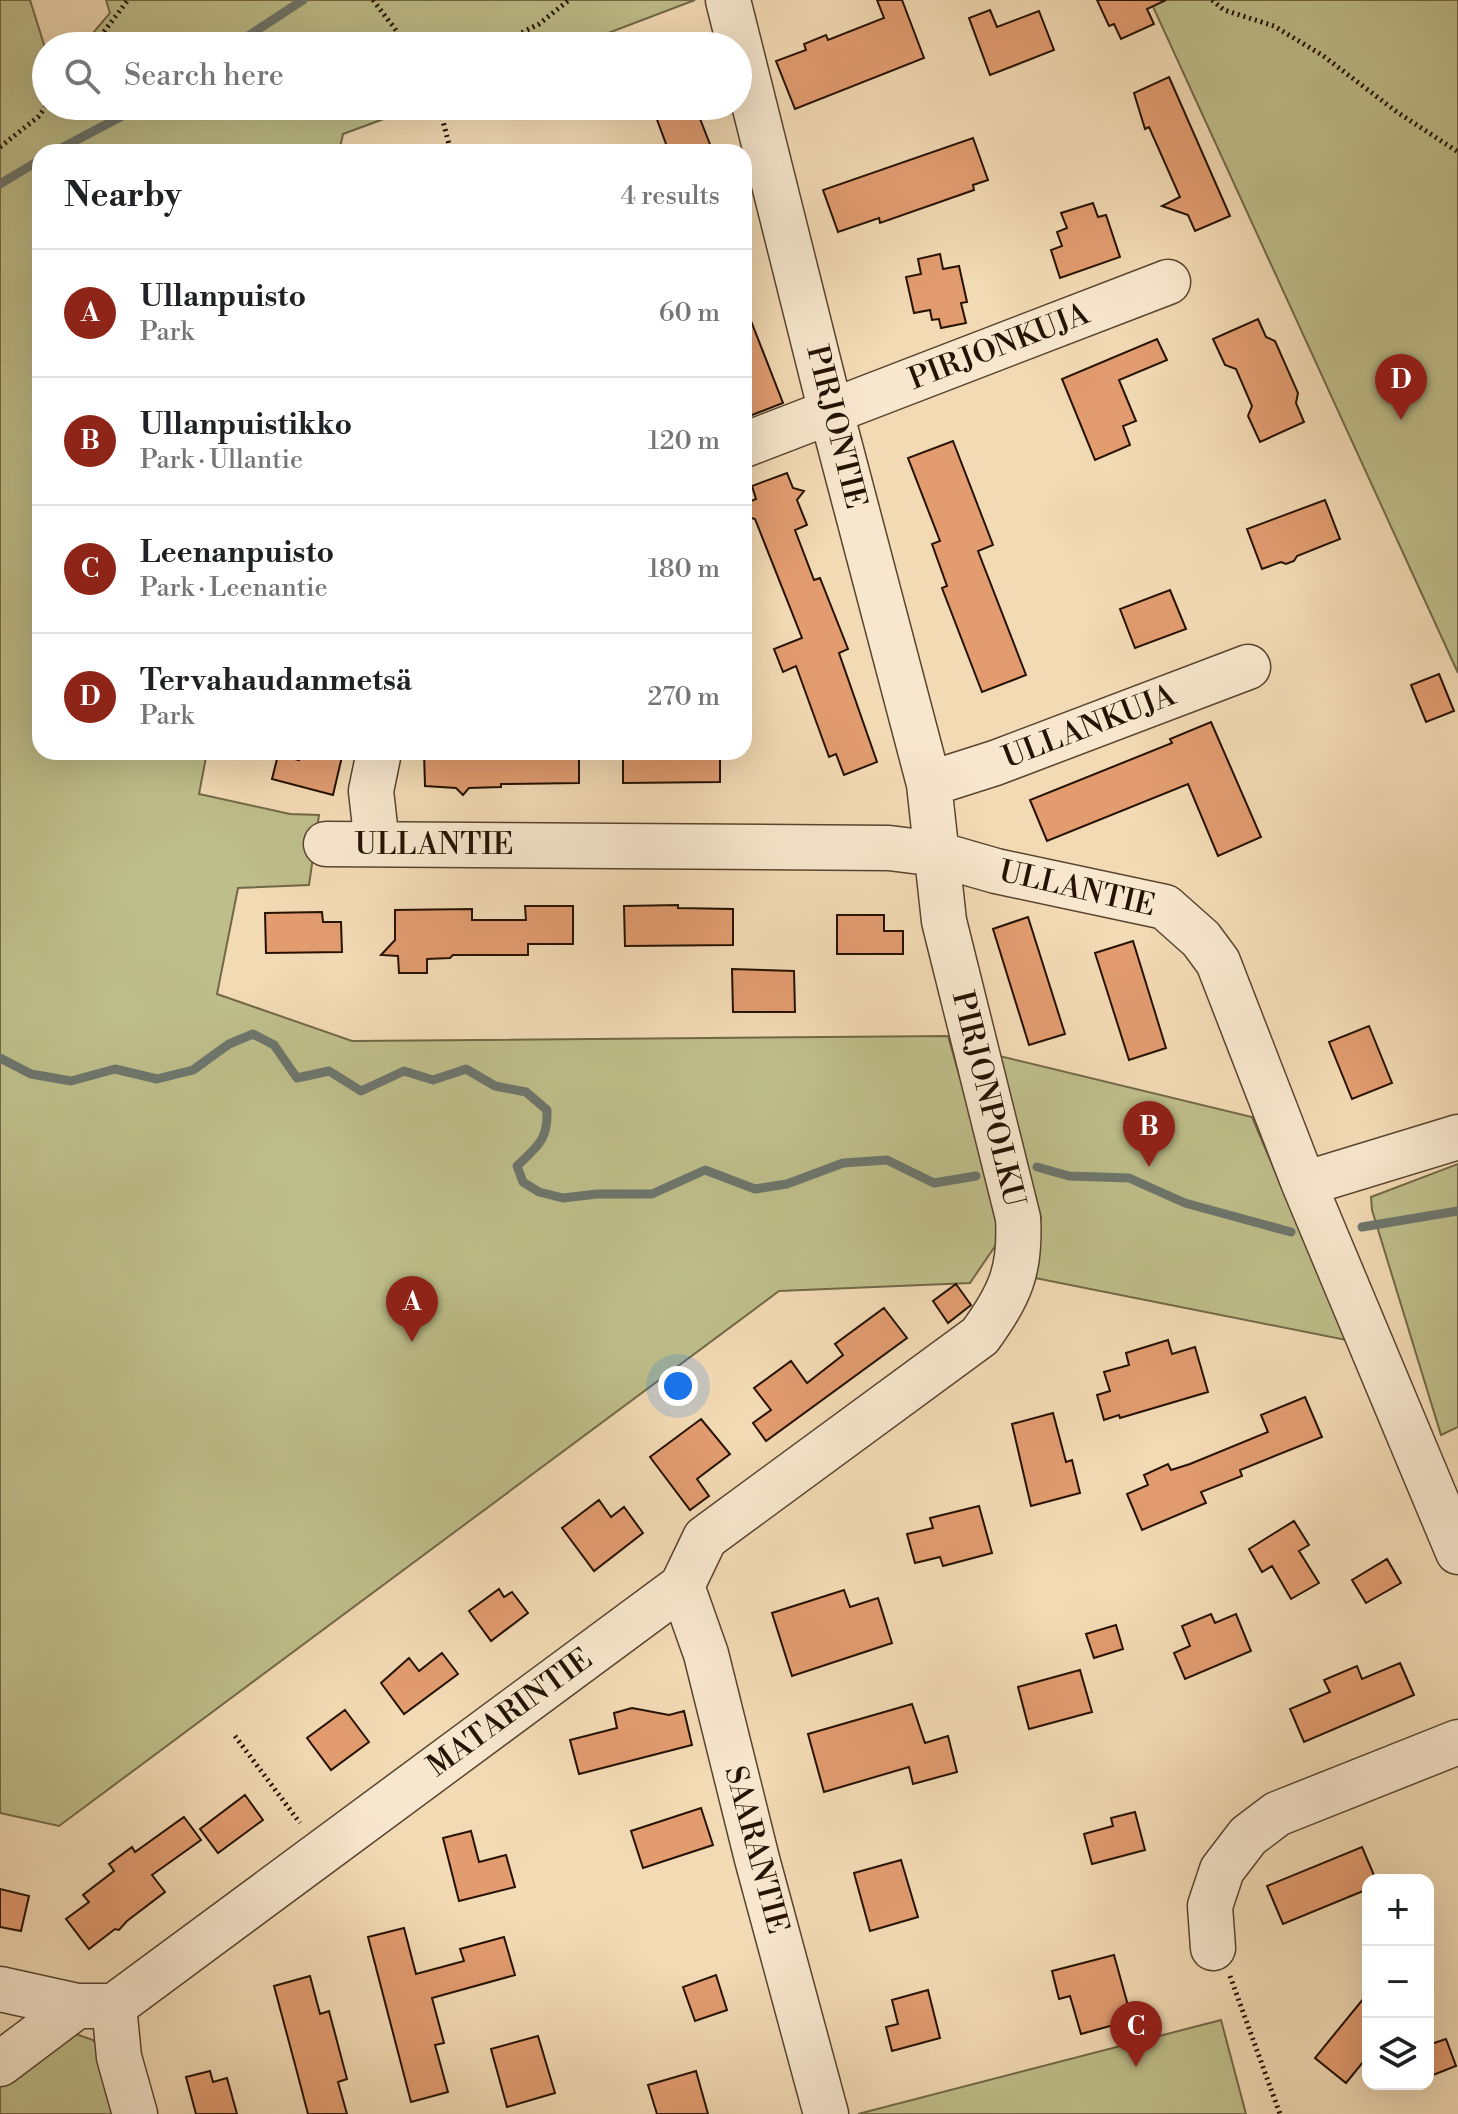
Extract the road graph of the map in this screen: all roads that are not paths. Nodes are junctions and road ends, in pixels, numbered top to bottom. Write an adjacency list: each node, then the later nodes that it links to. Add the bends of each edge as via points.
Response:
1 (728, 0): 2 (street, PIRJONTIE)
2 (736, 32)
3 (752, 96): 5 (street, PIRJONTIE)
4 (1168, 282): 5 (street, PIRJONKUJA)
5 (831, 412): 6 (street, PIRJONKUJA); 9 (street, PIRJONTIE)
6 (752, 442)
7 (1248, 667): 9 (street, ULLANKUJA)
8 (377, 760): 11 (street, via 371,791)
9 (929, 784): 12 (street, PIRJONTIE)
10 (326, 844): 11 (street, ULLANTIE)
11 (377, 844): 12 (street, ULLANTIE, via 889,848)
12 (937, 854): 14 (street, ULLANTIE, via 1165,907 1201,939 1218,962 1235,1002); 15 (street, PIRJONPOLKU, via 944,921 1018,1218 1020,1249 1012,1280 1002,1306)
13 (1458, 1137): 14 (street)
14 (1304, 1184): 16 (street, ULLANTIE)
15 (980, 1336): 17 (street, MATARINTIE, via 705,1538)
16 (1458, 1552)
17 (682, 1586): 21 (street, MATARINTIE, via 322,1853); 24 (street, SAARANTIE, via 706,1654)
18 (1458, 1742): 19 (street, via 1277,1814 1248,1836 1222,1870 1210,1906)
19 (1213, 1948)
20 (0, 1989): 21 (street)
21 (95, 2006): 22 (street, MATARINTIE); 23 (street, via 119,2057)
22 (0, 2064)
23 (135, 2114)
24 (826, 2114)

